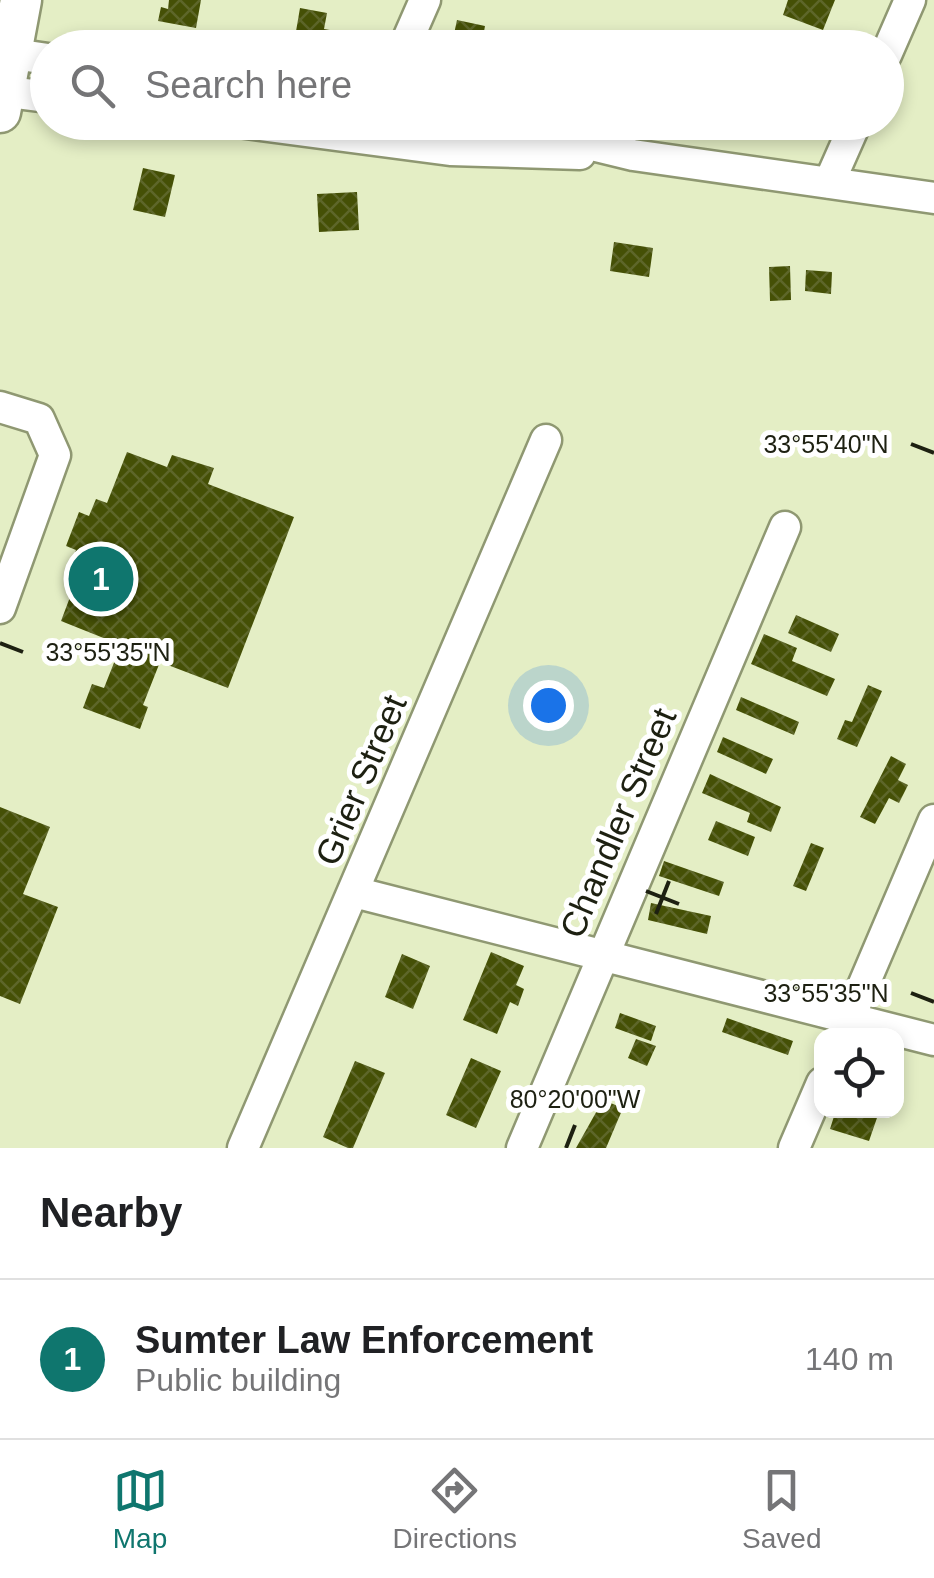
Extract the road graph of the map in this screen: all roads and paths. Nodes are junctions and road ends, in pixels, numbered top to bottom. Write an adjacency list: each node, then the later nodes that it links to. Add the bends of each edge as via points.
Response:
1 (21, 0): 6 (main road)
2 (425, 0): 4 (street)
3 (910, 0): 5 (street)
4 (412, 30)
5 (897, 30)
6 (10, 77)
7 (421, 140): 10 (street, via 503,154)
8 (572, 140): 10 (street)
9 (848, 140): 11 (street)
10 (633, 155): 11 (street)
11 (829, 183): 12 (street)
12 (934, 198)
13 (0, 407): 16 (street, via 38,418 55,455)
14 (546, 440): 18 (street, Grier Street)
15 (785, 527): 19 (street, Chandler Street)
16 (0, 608)
17 (934, 820): 20 (street)
18 (354, 892): 19 (street); 23 (street, Grier Street)
19 (603, 955): 20 (street); 24 (street, Chandler Street)
20 (846, 1027): 21 (street)
21 (934, 1040)
22 (814, 1102): 25 (street)
23 (244, 1148)
24 (522, 1148)
25 (794, 1148)

